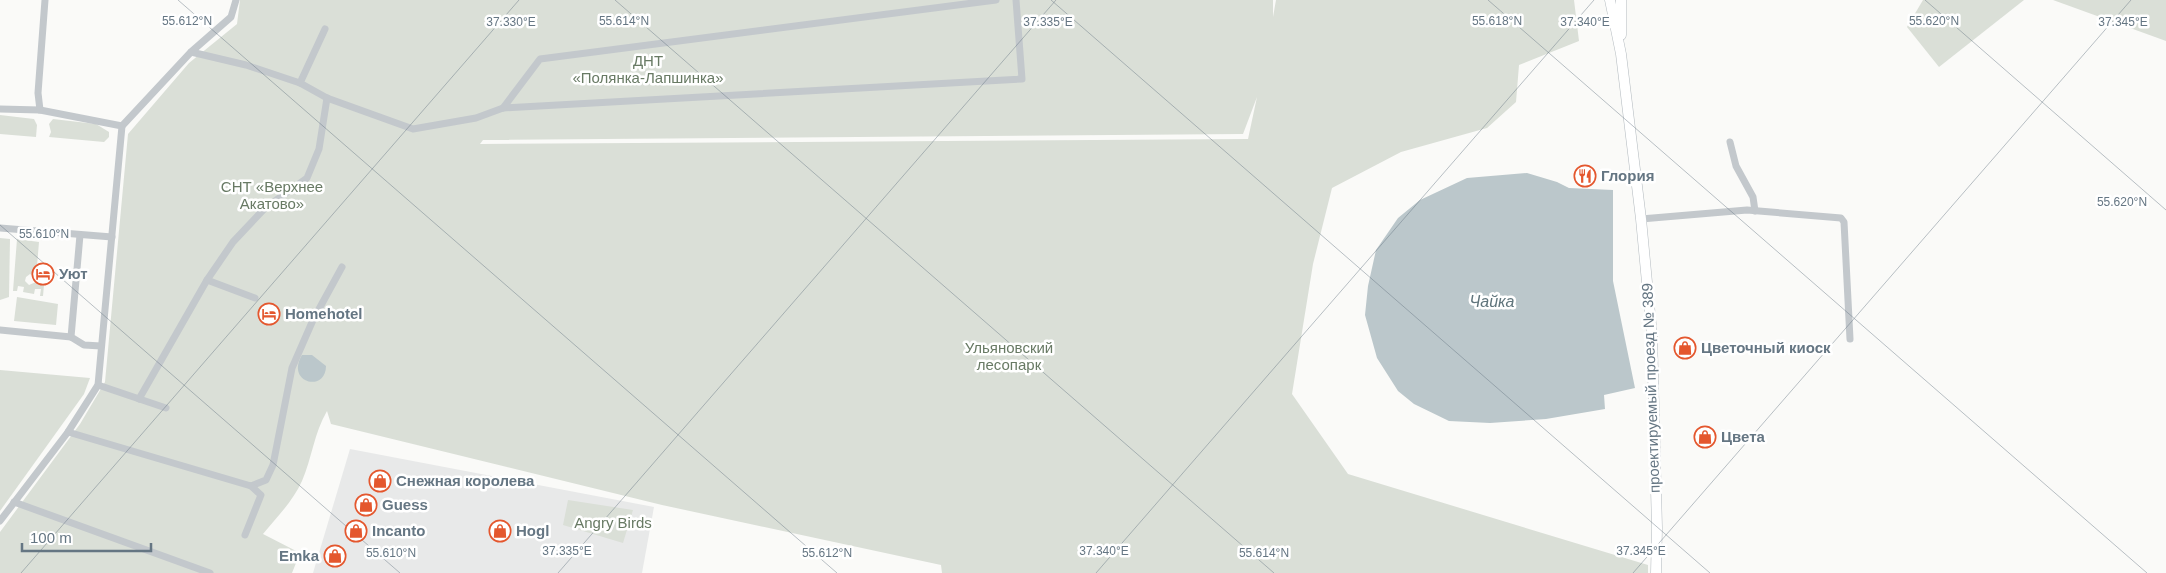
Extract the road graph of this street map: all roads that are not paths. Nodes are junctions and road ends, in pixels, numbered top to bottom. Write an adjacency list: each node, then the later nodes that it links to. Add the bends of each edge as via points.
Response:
1 (45, 0): 14 (street, via 38,93)
2 (236, 0): 8 (street, via 231,17)
3 (996, 0): 12 (street, via 540,59)
4 (1016, 0): 12 (street, via 1022,79)
5 (1610, 0): 9 (main road, проектируемый проезд № 389)
6 (1621, 0): 9 (main road, проектируемый проезд № 389)
7 (325, 29): 10 (street)
8 (191, 52): 10 (street); 15 (street)
9 (1621, 54): 18 (main road, проектируемый проезд № 389)
10 (300, 83): 11 (street)
11 (327, 98): 12 (street, via 412,128 476,118); 23 (street, via 319,149 307,178 265,208 246,227)
12 (503, 108)
13 (0, 109): 14 (street)
14 (40, 110): 15 (street)
15 (122, 126): 21 (street)
16 (1730, 142): 17 (street, via 1736,166 1753,197)
17 (1755, 211): 18 (street); 27 (street, via 1841,218 1844,222)
18 (1642, 219): 38 (main road, проектируемый проезд № 389, via 1652,335)
19 (0, 228): 20 (street)
20 (80, 235): 21 (street); 26 (street)
21 (112, 237): 28 (street)
22 (342, 267): 33 (street, via 292,368 273,465 266,480)
23 (207, 280): 24 (street); 30 (street)
24 (255, 298)
25 (0, 330): 26 (street)
26 (71, 337): 28 (street, via 84,345)
27 (1850, 339)
28 (101, 346): 29 (street)
29 (98, 385): 30 (street); 32 (street)
30 (139, 399): 31 (street)
31 (166, 408)
32 (68, 432): 33 (street); 34 (street)
33 (251, 486): 36 (street, via 261,495)
34 (14, 502): 35 (street); 37 (street)
35 (0, 521)
36 (245, 535)
37 (210, 573)
38 (1656, 573)

